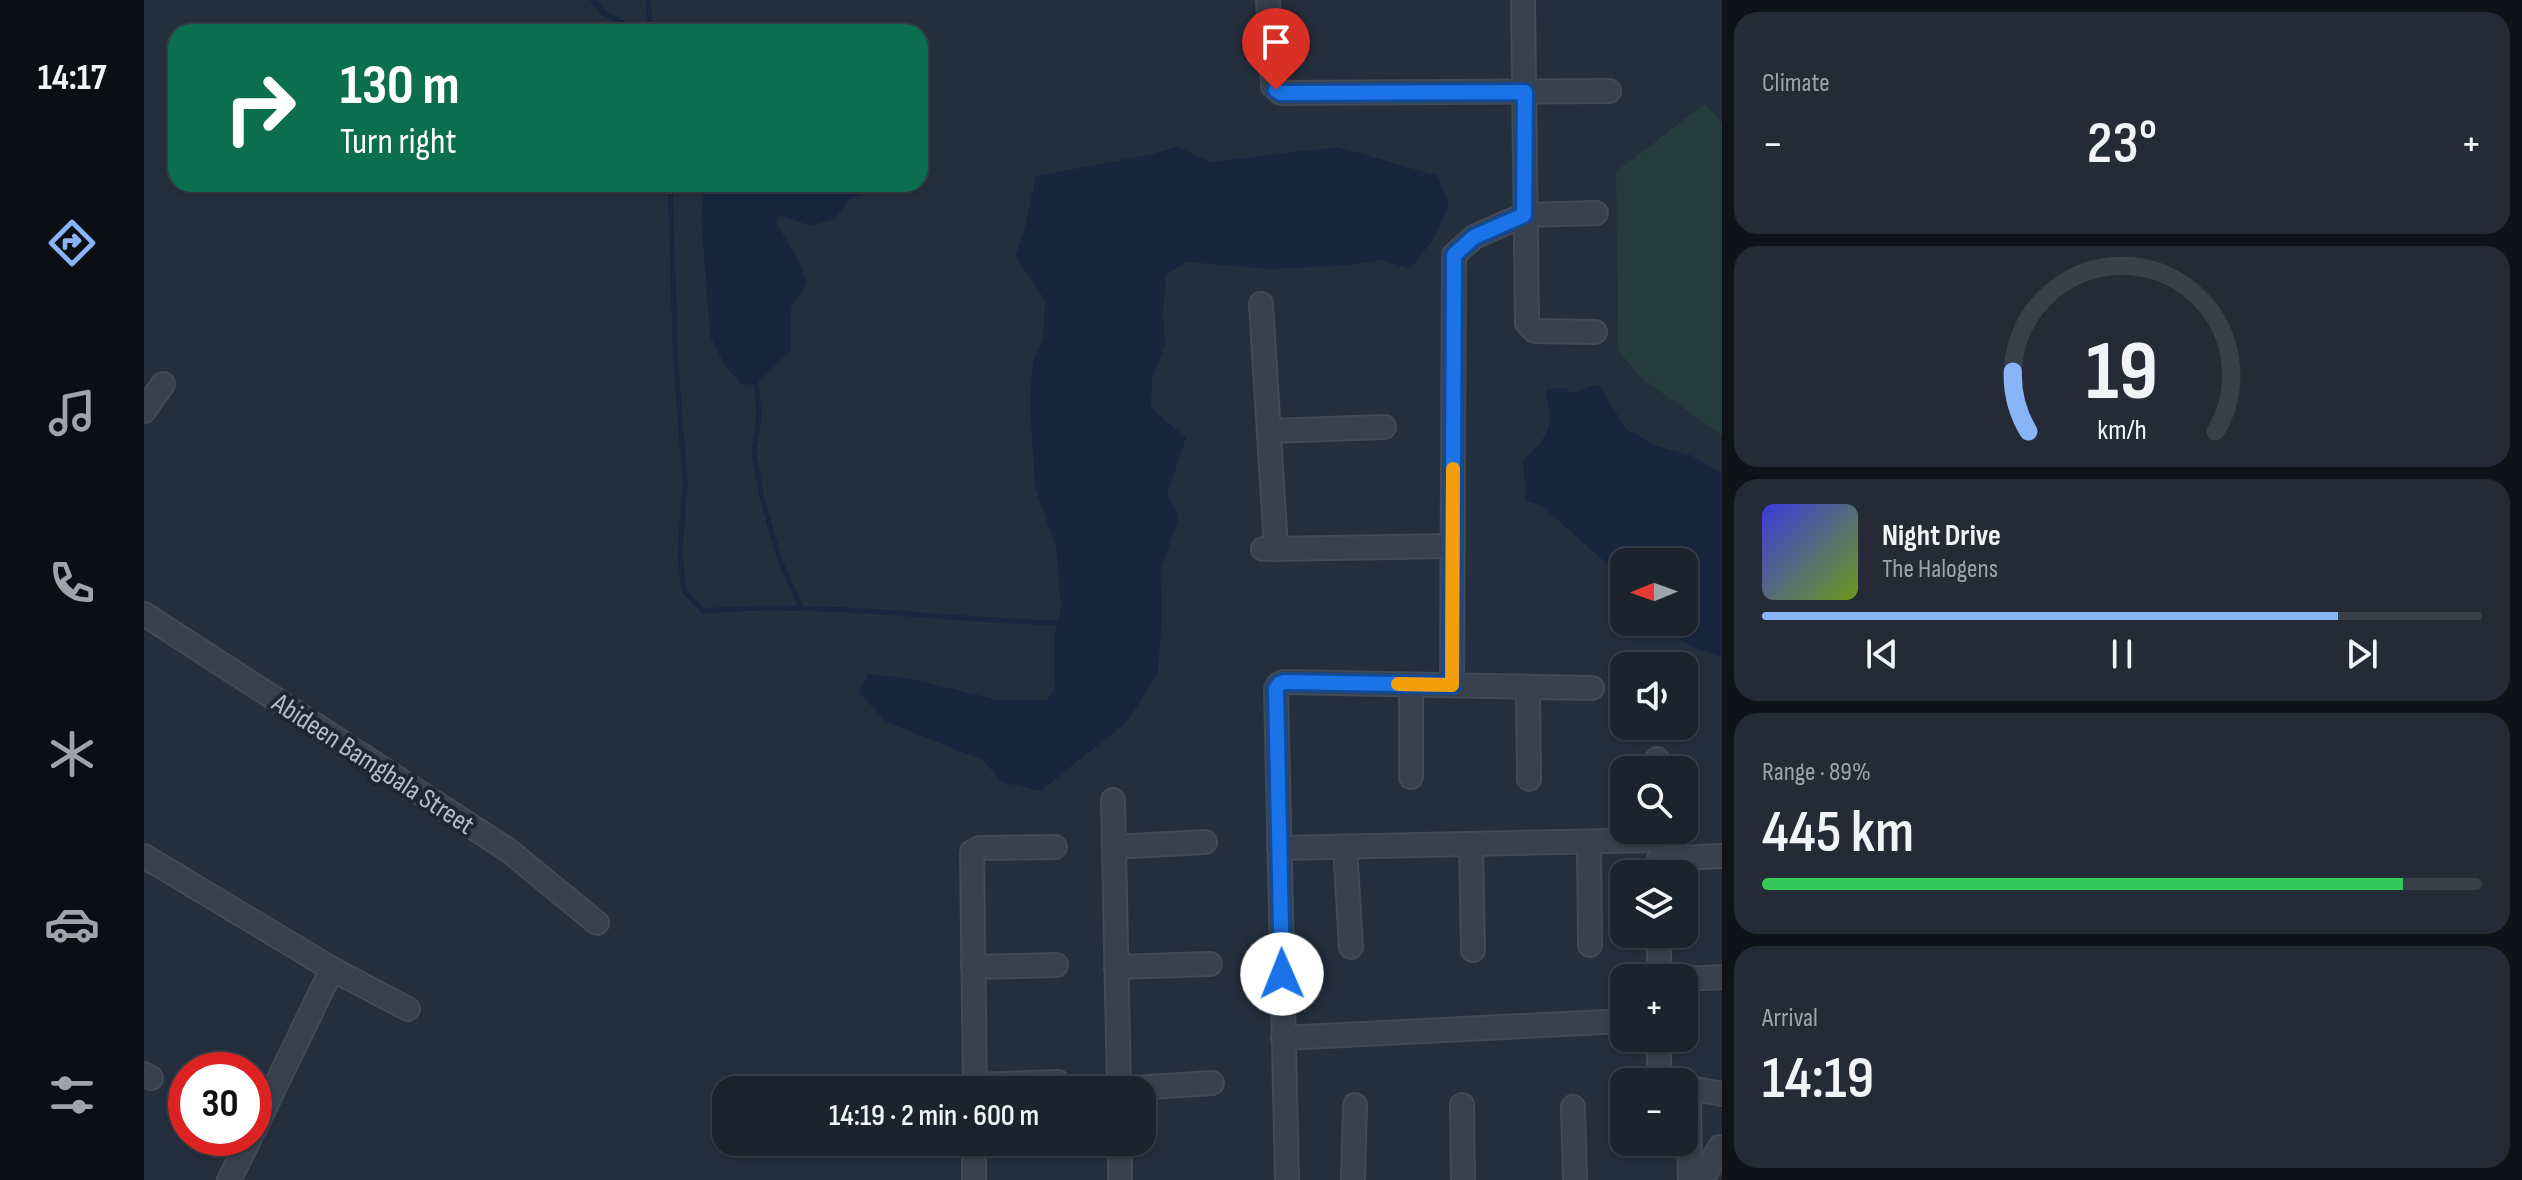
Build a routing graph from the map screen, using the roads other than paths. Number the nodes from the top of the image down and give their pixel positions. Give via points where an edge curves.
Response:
1 (1268, 0) edge
2 (1523, 0) edge
3 (1609, 91) dead end
4 (1525, 92) junction
5 (1596, 213) dead end
6 (1524, 215) junction
7 (1261, 304) dead end
8 (1595, 332) dead end
9 (163, 384) dead end
10 (144, 411) edge
11 (1384, 427) dead end
12 (1269, 431) junction
13 (1452, 546) junction
14 (144, 614) edge
15 (1411, 685) junction
16 (1452, 685) junction
17 (1528, 687) junction
18 (1592, 688) dead end
19 (1411, 777) dead end
20 (1529, 779) dead end
21 (1113, 800) dead end
22 (1205, 842) dead end
23 (1589, 842) junction
24 (1471, 844) junction
25 (1055, 847) dead end
26 (1114, 847) junction
27 (1345, 847) junction
28 (1279, 848) junction
29 (1659, 851) edge
30 (144, 856) edge
31 (1722, 856) edge
32 (597, 923) dead end
33 (1590, 945) dead end
34 (1351, 947) dead end
35 (1473, 950) dead end
36 (1210, 964) dead end
37 (1056, 965) dead end
38 (973, 967) junction
39 (1116, 967) junction
40 (332, 969) junction
41 (1722, 977) edge
42 (1698, 978) edge
43 (408, 1009) dead end
44 (1610, 1022) edge
45 (1283, 1038) junction
46 (975, 1076) edge
47 (1119, 1076) edge
48 (1212, 1083) dead end
49 (1156, 1087) edge
50 (1698, 1089) edge
51 (272, 1093) edge
52 (1722, 1094) edge
53 (1355, 1105) dead end
54 (1462, 1105) dead end
55 (1573, 1107) dead end
56 (1721, 1145) edge
57 (241, 1156) edge
58 (974, 1156) edge
59 (1120, 1156) edge
60 (1689, 1156) edge
61 (229, 1180) edge
62 (974, 1180) edge
63 (1120, 1180) edge
64 (1287, 1180) edge
65 (1353, 1180) edge
66 (1463, 1180) edge
67 (1575, 1180) edge
68 (1690, 1180) edge
69 (1702, 1180) edge

1 - 4 street via 1273,86 1281,93
2 - 4 street
3 - 4 street
4 - 6 street
5 - 6 street
6 - 8 street via 1527,323 1535,331
6 - 13 street via 1474,237 1454,255
7 - 12 street
9 - 10 street
11 - 12 street
12 - 13 street via 1269,548
13 - 16 street
14 - 32 street, Abideen Bamgbala Street via 508,850
15 - 16 street
15 - 19 street
15 - 28 street via 1279,684
16 - 17 street
17 - 18 street
17 - 20 street
21 - 26 street
22 - 26 street
23 - 24 street
23 - 29 street
23 - 33 street
24 - 27 street
24 - 35 street
25 - 38 street via 972,852
26 - 39 street
27 - 28 street
27 - 34 street
28 - 45 street
29 - 31 street
30 - 40 street
36 - 39 street
37 - 38 street
38 - 46 street
39 - 47 street
40 - 43 street
40 - 51 street
41 - 42 street
44 - 45 street
45 - 64 street
48 - 49 street
50 - 52 street
53 - 65 street
54 - 66 street
55 - 67 street
56 - 69 street
57 - 61 street
58 - 62 street
59 - 63 street
60 - 68 street

